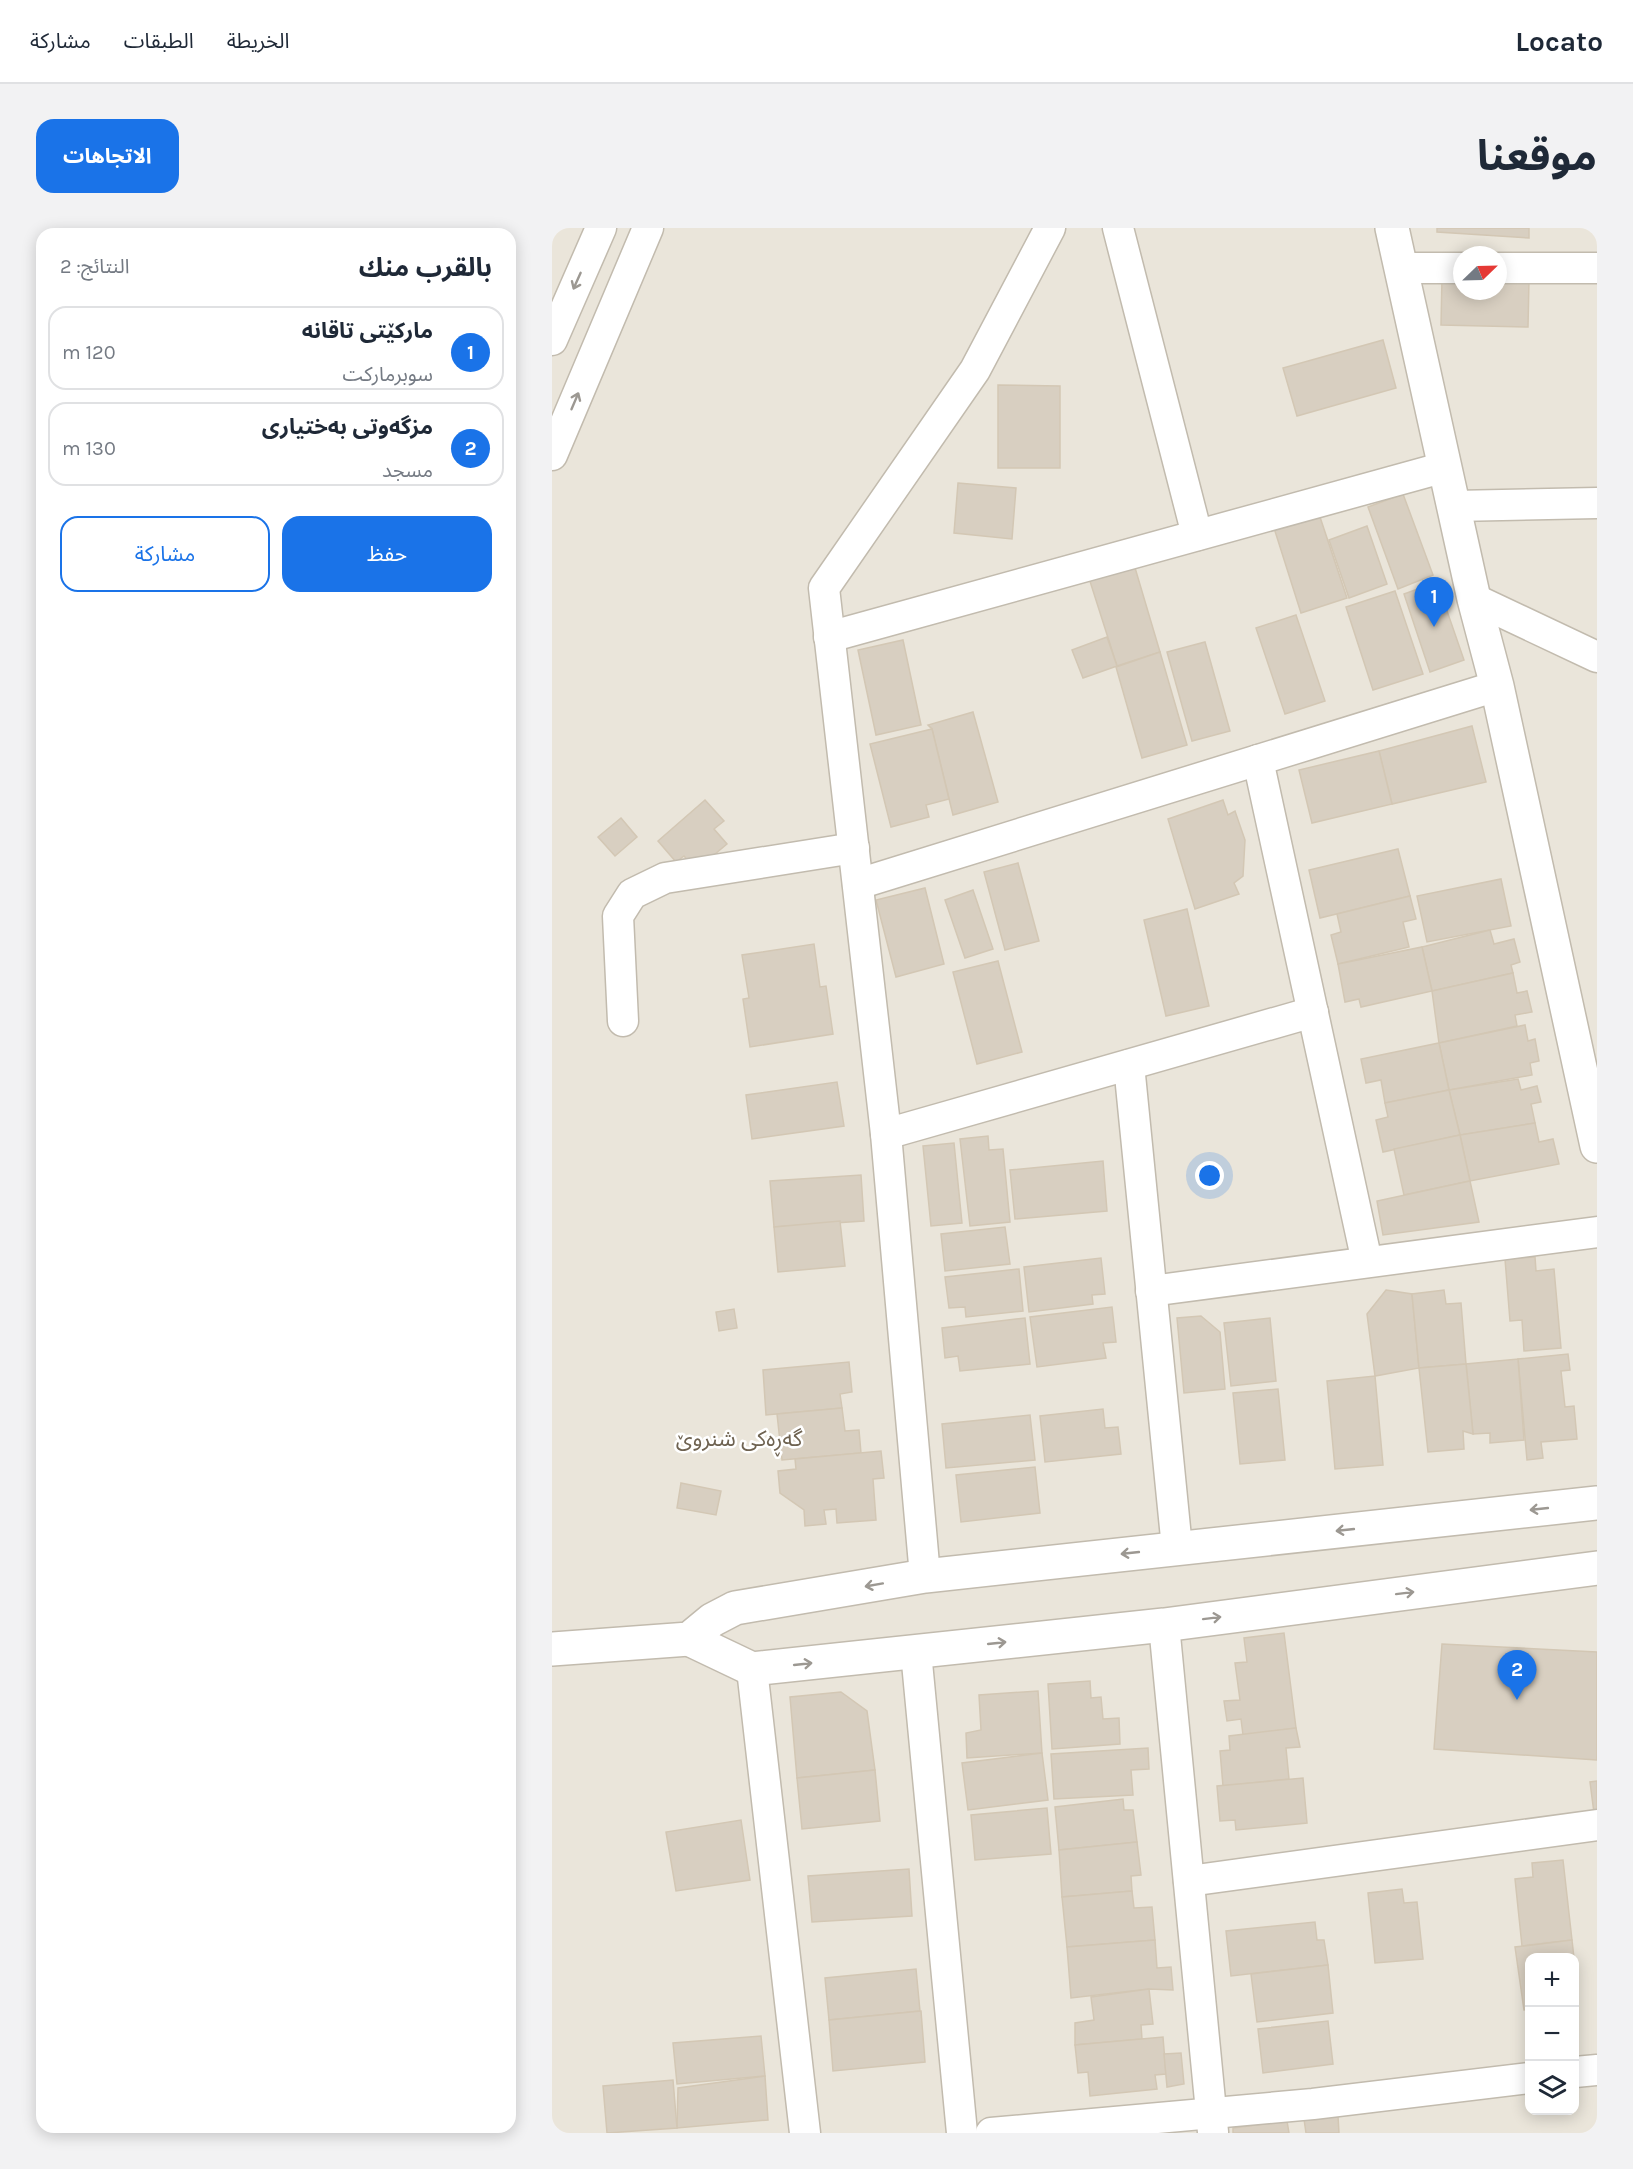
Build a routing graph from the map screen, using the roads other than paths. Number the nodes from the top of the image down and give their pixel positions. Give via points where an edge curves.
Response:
1 (601, 228) edge
2 (648, 228) edge
3 (1050, 228) edge
4 (1118, 228) edge
5 (1392, 228) edge
6 (1400, 268) junction
7 (1453, 268) edge
8 (1507, 268) edge
9 (1597, 268) edge
10 (552, 340) edge
11 (552, 455) edge
12 (1444, 466) junction
13 (1597, 503) edge
14 (1454, 506) junction
15 (1197, 535) junction
16 (1474, 599) junction
17 (830, 637) junction
18 (1597, 657) edge
19 (1497, 686) junction
20 (1258, 760) junction
21 (854, 849) junction
22 (858, 884) junction
23 (1313, 1012) junction
24 (623, 1021) dead end
25 (1129, 1065) junction
26 (886, 1134) junction
27 (1597, 1146) edge
28 (1597, 1232) edge
29 (1367, 1262) junction
30 (1151, 1291) junction
31 (1597, 1503) edge
32 (1178, 1548) junction
33 (1597, 1568) edge
34 (925, 1576) junction
35 (1164, 1625) junction
36 (689, 1639) junction
37 (552, 1649) edge
38 (916, 1652) junction
39 (752, 1669) junction
40 (1597, 1825) edge
41 (1189, 1881) junction
42 (1597, 2070) edge
43 (1579, 2072) edge
44 (1525, 2079) edge
45 (1213, 2123) edge
46 (805, 2133) edge
47 (962, 2133) edge
48 (991, 2133) edge

1 -> 10 street
11 -> 2 street
3 - 17 street via 975,370 824,588
4 - 15 street
5 - 6 street
6 - 7 street
6 - 12 street
8 - 9 street
12 - 14 street
12 - 15 street
13 - 14 street
14 - 16 street
15 - 17 street
16 - 18 street
16 - 19 street
17 - 21 street
19 - 20 street
19 - 27 street
20 - 22 street
20 - 23 street
21 - 22 street
21 - 24 street via 665,878 632,894 618,916
22 - 26 street
23 - 25 street
23 - 29 street
25 - 26 street
25 - 30 street
26 - 34 street
28 - 29 street
29 - 30 street
30 - 32 street
31 -> 32 street
32 -> 34 street
35 -> 33 street
34 -> 36 street via 735,1608
38 -> 35 street
35 - 41 street
36 - 37 street
36 - 39 street
39 -> 38 street
38 - 47 street
39 - 46 street
40 - 41 street
41 - 45 street
42 - 43 street
44 - 45 street via 1313,2104
45 - 48 street

